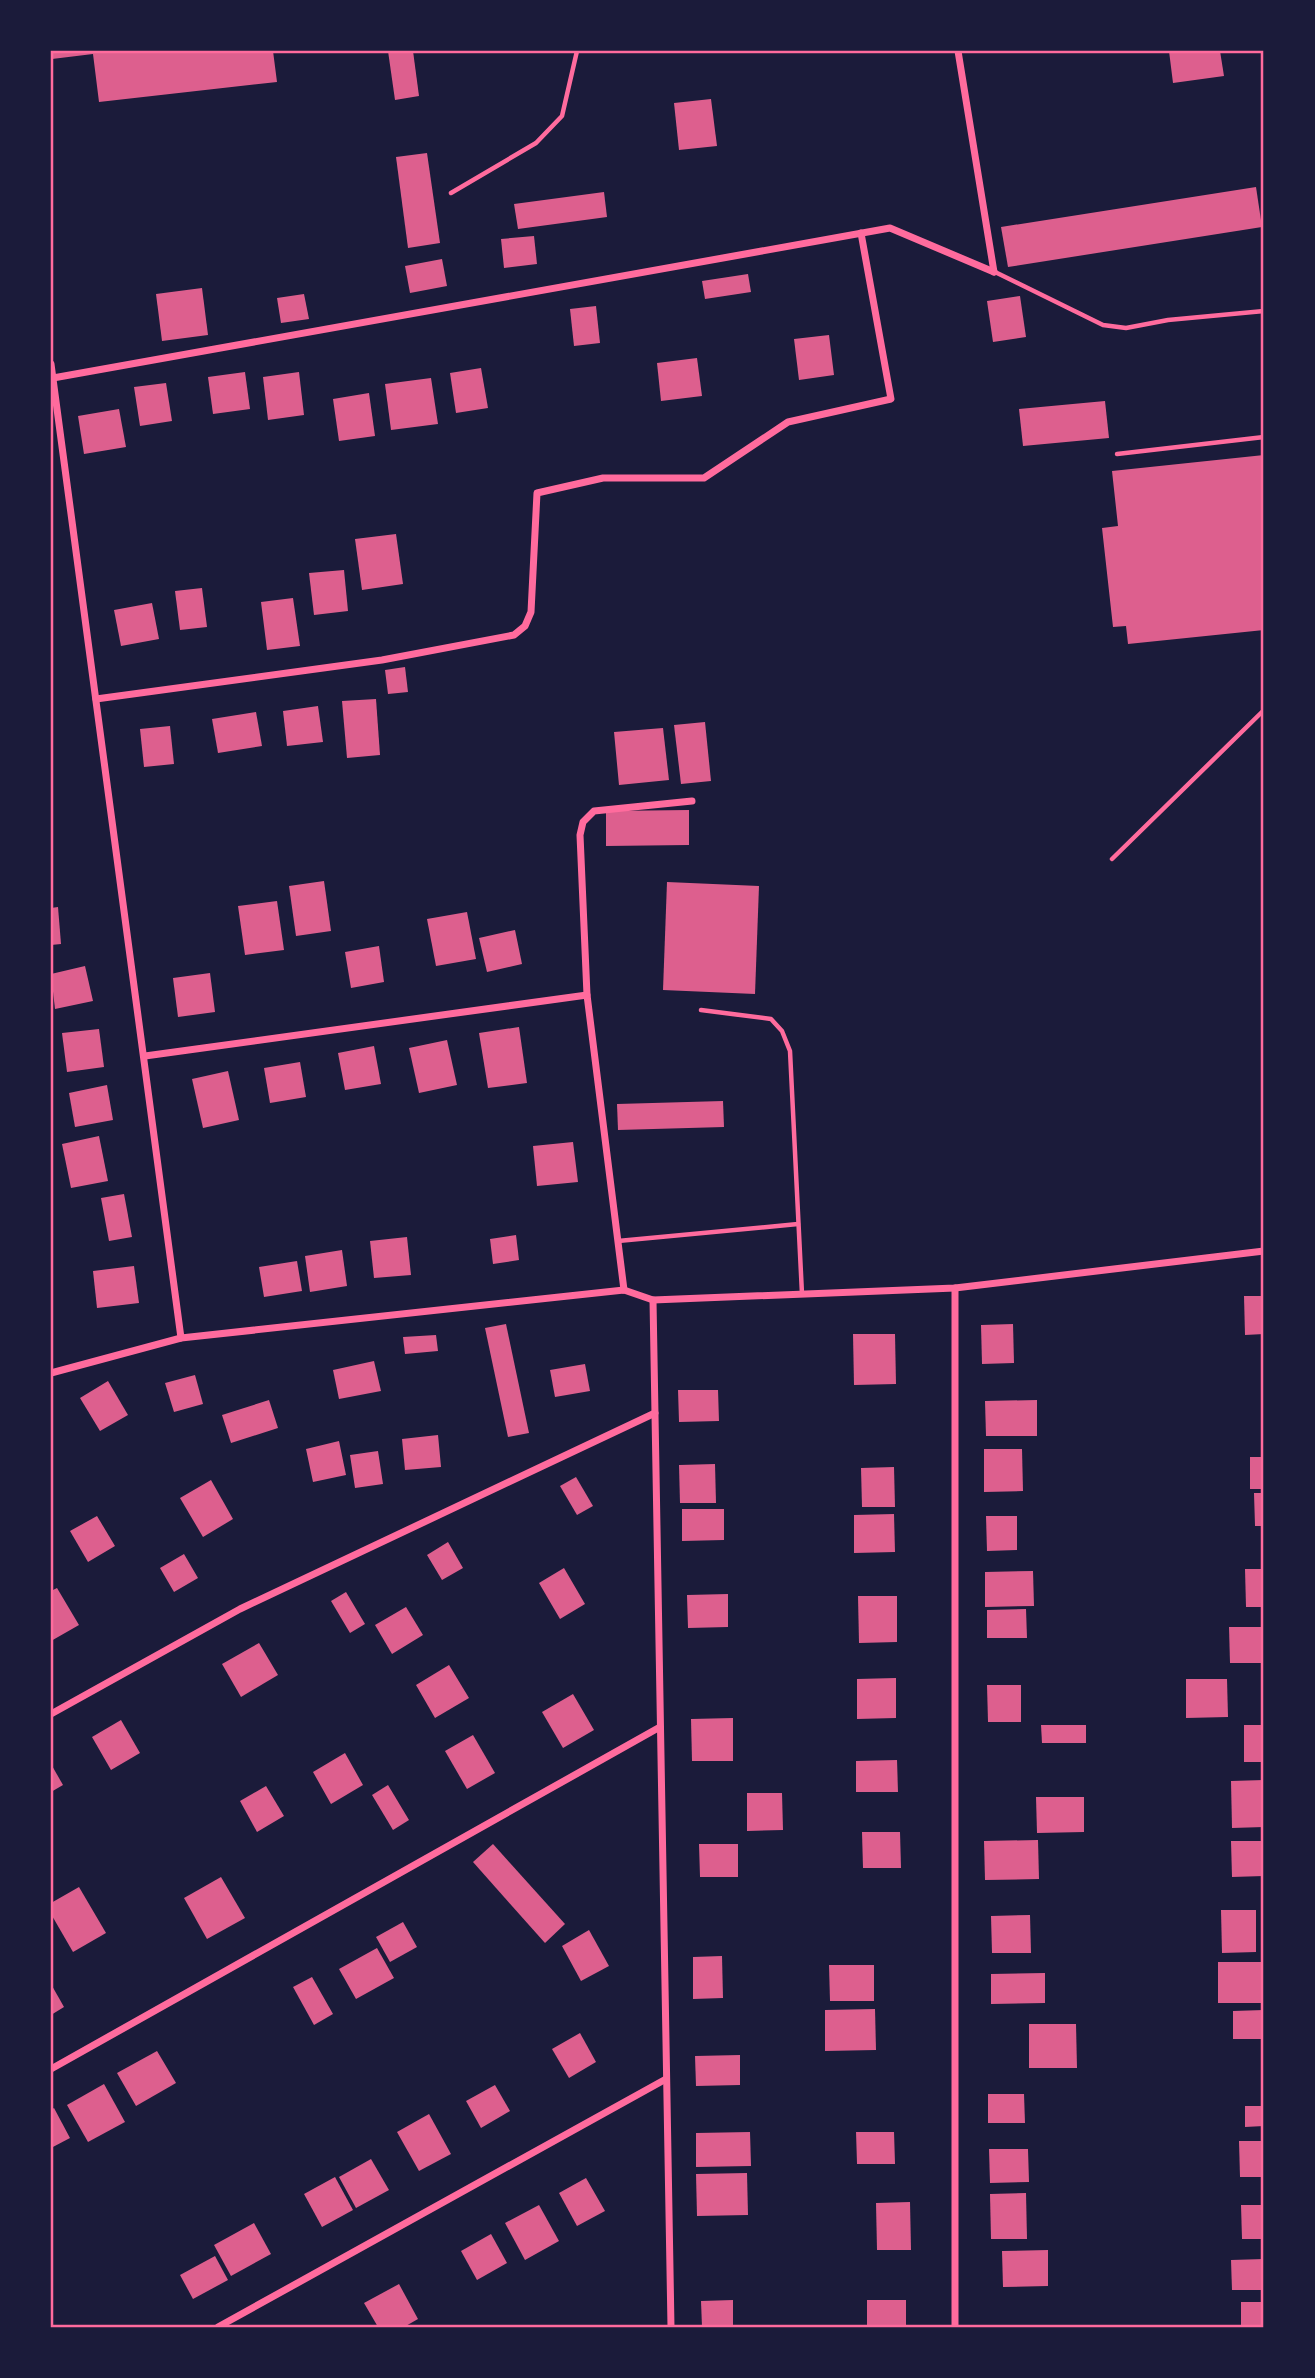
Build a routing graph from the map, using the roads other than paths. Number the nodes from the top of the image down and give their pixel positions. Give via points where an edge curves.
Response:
1 (577, 51) edge
2 (958, 51) edge
3 (451, 193) dead end
4 (861, 233) junction
5 (994, 272) junction
6 (1264, 311) edge
7 (51, 364) edge
8 (53, 379) junction
9 (1264, 437) edge
10 (1117, 454) dead end
11 (96, 699) junction
12 (1264, 710) edge
13 (692, 801) dead end
14 (1112, 859) dead end
15 (587, 995) junction
16 (701, 1010) dead end
17 (145, 1056) junction
18 (798, 1224) junction
19 (618, 1241) junction
20 (1264, 1251) edge
21 (955, 1288) junction
22 (624, 1290) junction
23 (802, 1294) junction
24 (653, 1300) junction
25 (181, 1338) junction
26 (51, 1373) edge
27 (655, 1413) junction
28 (51, 1714) edge
29 (660, 1727) junction
30 (51, 2069) edge
31 (666, 2079) junction
32 (218, 2327) edge
33 (671, 2327) edge
34 (955, 2327) edge

1 - 3 lane via 562,116 536,143
2 - 5 street
4 - 5 street via 890,228
4 - 8 street
4 - 11 street via 891,399 788,422 704,478 603,478 537,493 531,612 514,635 382,660
5 - 6 lane via 1103,325 1126,328
7 - 8 street
8 - 11 street
9 - 10 lane
11 - 17 street
12 - 14 lane
13 - 15 street via 594,811 583,822
15 - 17 street
15 - 19 street
16 - 18 lane via 771,1019 782,1031 790,1051
17 - 25 street
18 - 19 lane
18 - 23 lane
19 - 22 street
20 - 21 street
21 - 23 street
21 - 34 street
22 - 24 street
22 - 25 street
23 - 24 street
24 - 27 street
25 - 26 street
27 - 28 street via 240,1609
27 - 29 street
29 - 30 street
29 - 31 street
31 - 32 street
31 - 33 street

